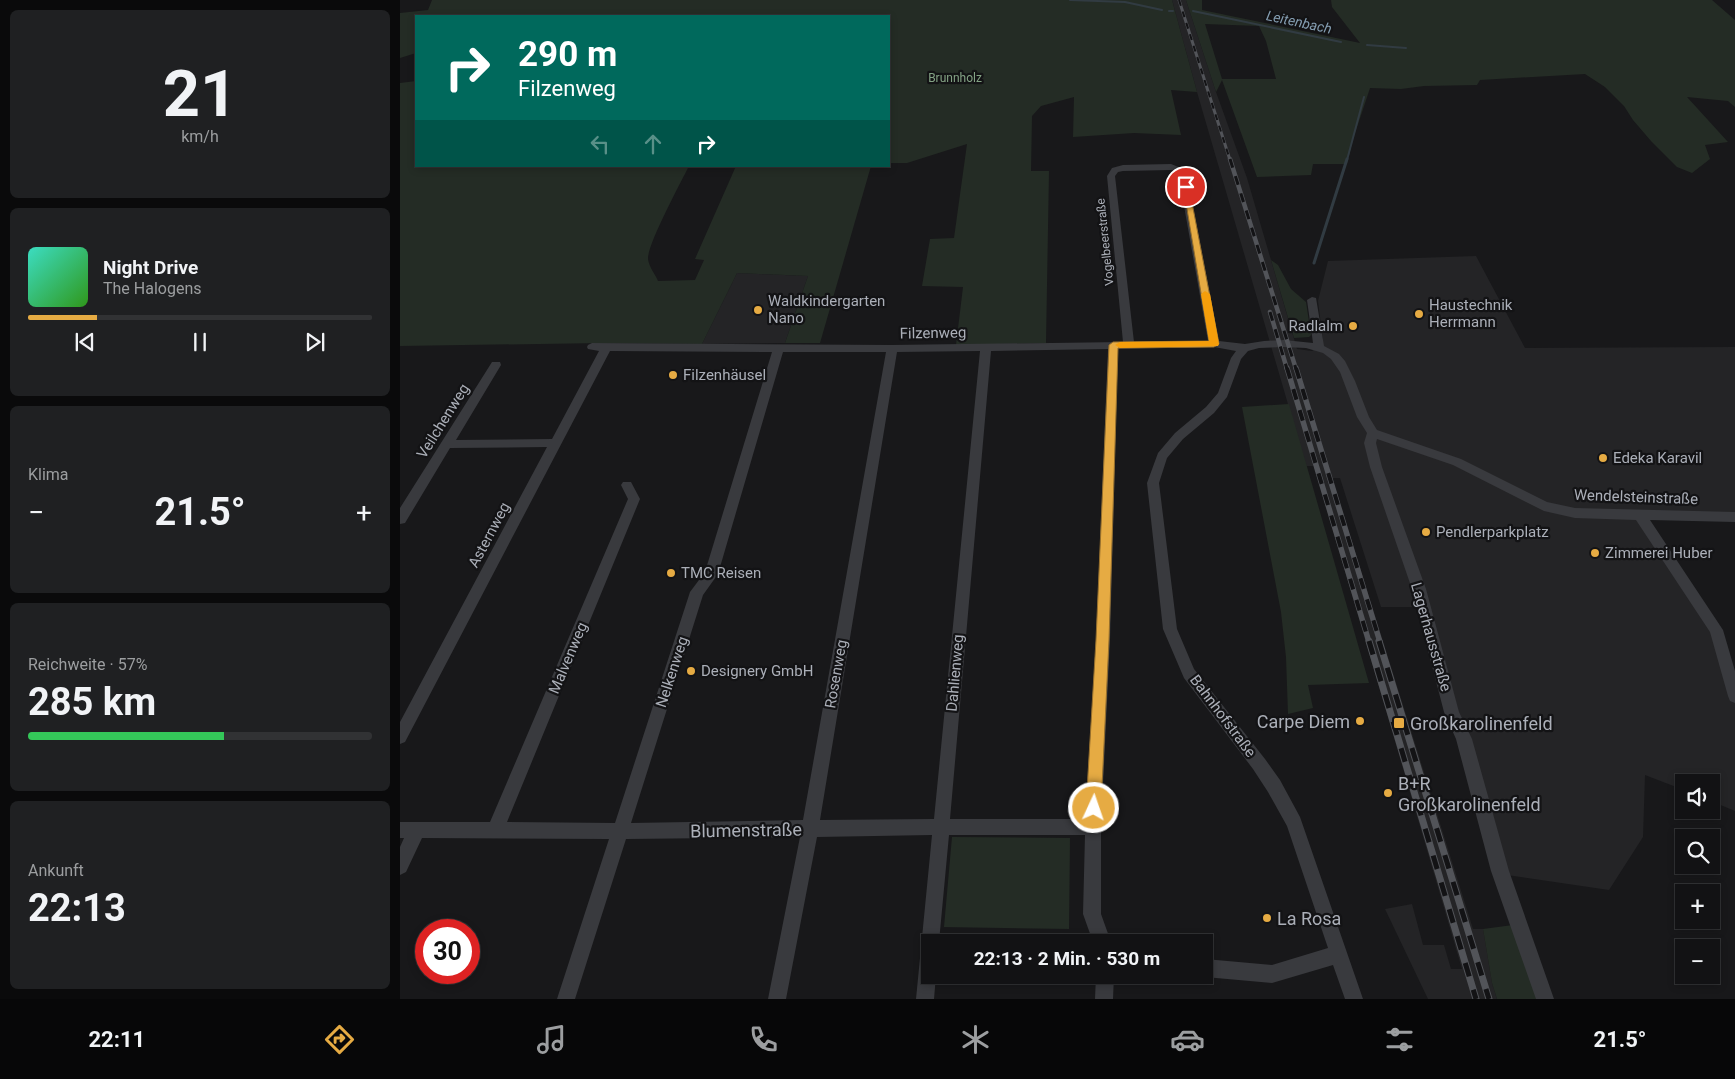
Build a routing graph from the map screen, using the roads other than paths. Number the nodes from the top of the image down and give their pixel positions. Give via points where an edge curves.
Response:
1 (1312, 300) dead end
2 (1214, 344) junction
3 (1113, 345) junction
4 (1129, 345) junction
5 (592, 347) dead end
6 (779, 347) junction
7 (986, 347) junction
8 (1319, 347) junction
9 (606, 348) junction
10 (1245, 348) junction
11 (892, 349) junction
12 (496, 365) dead end
13 (1373, 433) junction
14 (556, 442) junction
15 (448, 444) junction
16 (627, 485) dead end
17 (1639, 514) junction
18 (1735, 516) edge
19 (400, 519) edge
20 (1735, 696) edge
21 (400, 737) edge
22 (940, 827) junction
23 (1093, 827) junction
24 (810, 829) junction
25 (408, 830) edge
26 (495, 831) junction
27 (621, 831) junction
28 (400, 866) edge
29 (931, 934) edge
30 (1099, 934) edge
31 (1338, 954) junction
32 (1213, 969) edge
33 (926, 984) edge
34 (1105, 984) edge
35 (566, 999) edge
36 (777, 999) edge
37 (925, 999) edge
38 (1104, 999) edge
39 (1354, 999) edge
40 (1545, 999) edge

1 - 8 street
2 - 4 street, Filzenweg
2 - 4 street, Vogelbeerstraße via 1182,170 1171,167 1118,169 1111,176
2 - 10 street, Filzenweg
3 - 4 street, Filzenweg
3 - 7 street, Filzenweg
3 - 23 street
5 - 9 street, Filzenweg
6 - 9 street, Filzenweg
6 - 11 street, Filzenweg
6 - 27 street, Nelkenweg via 711,574 697,592
7 - 11 street, Filzenweg
7 - 22 street, Dahlienweg
8 - 10 street via 1262,344
8 - 13 street via 1341,363 1364,422
9 - 14 street, Asternweg
10 - 31 street, Bahnhofstraße via 1236,358 1223,394 1162,456 1153,483 1170,629 1189,673 1255,758 1294,823
11 - 24 street, Rosenweg
12 - 15 street, Veilchenweg
13 - 17 street, Wendelsteinstraße via 1457,462 1544,506 1575,513
13 - 40 street, Lagerhausstraße via 1370,443 1376,467 1419,589 1500,871
14 - 15 street
14 - 21 street, Asternweg
15 - 19 street, Veilchenweg
16 - 26 street, Malvenweg via 634,499
17 - 18 street, Wendelsteinstraße
17 - 20 street via 1716,630
22 - 23 street, Blumenstraße
22 - 24 street, Blumenstraße
22 - 29 street, Dahlienweg
23 - 30 street via 1092,914
24 - 27 street, Blumenstraße
24 - 36 street, Rosenweg
25 - 26 street, Blumenstraße
25 - 28 street
26 - 27 street, Blumenstraße
27 - 35 street, Nelkenweg
31 - 32 street via 1272,974
31 - 39 street, Bahnhofstraße
33 - 37 street, Dahlienweg
34 - 38 street

